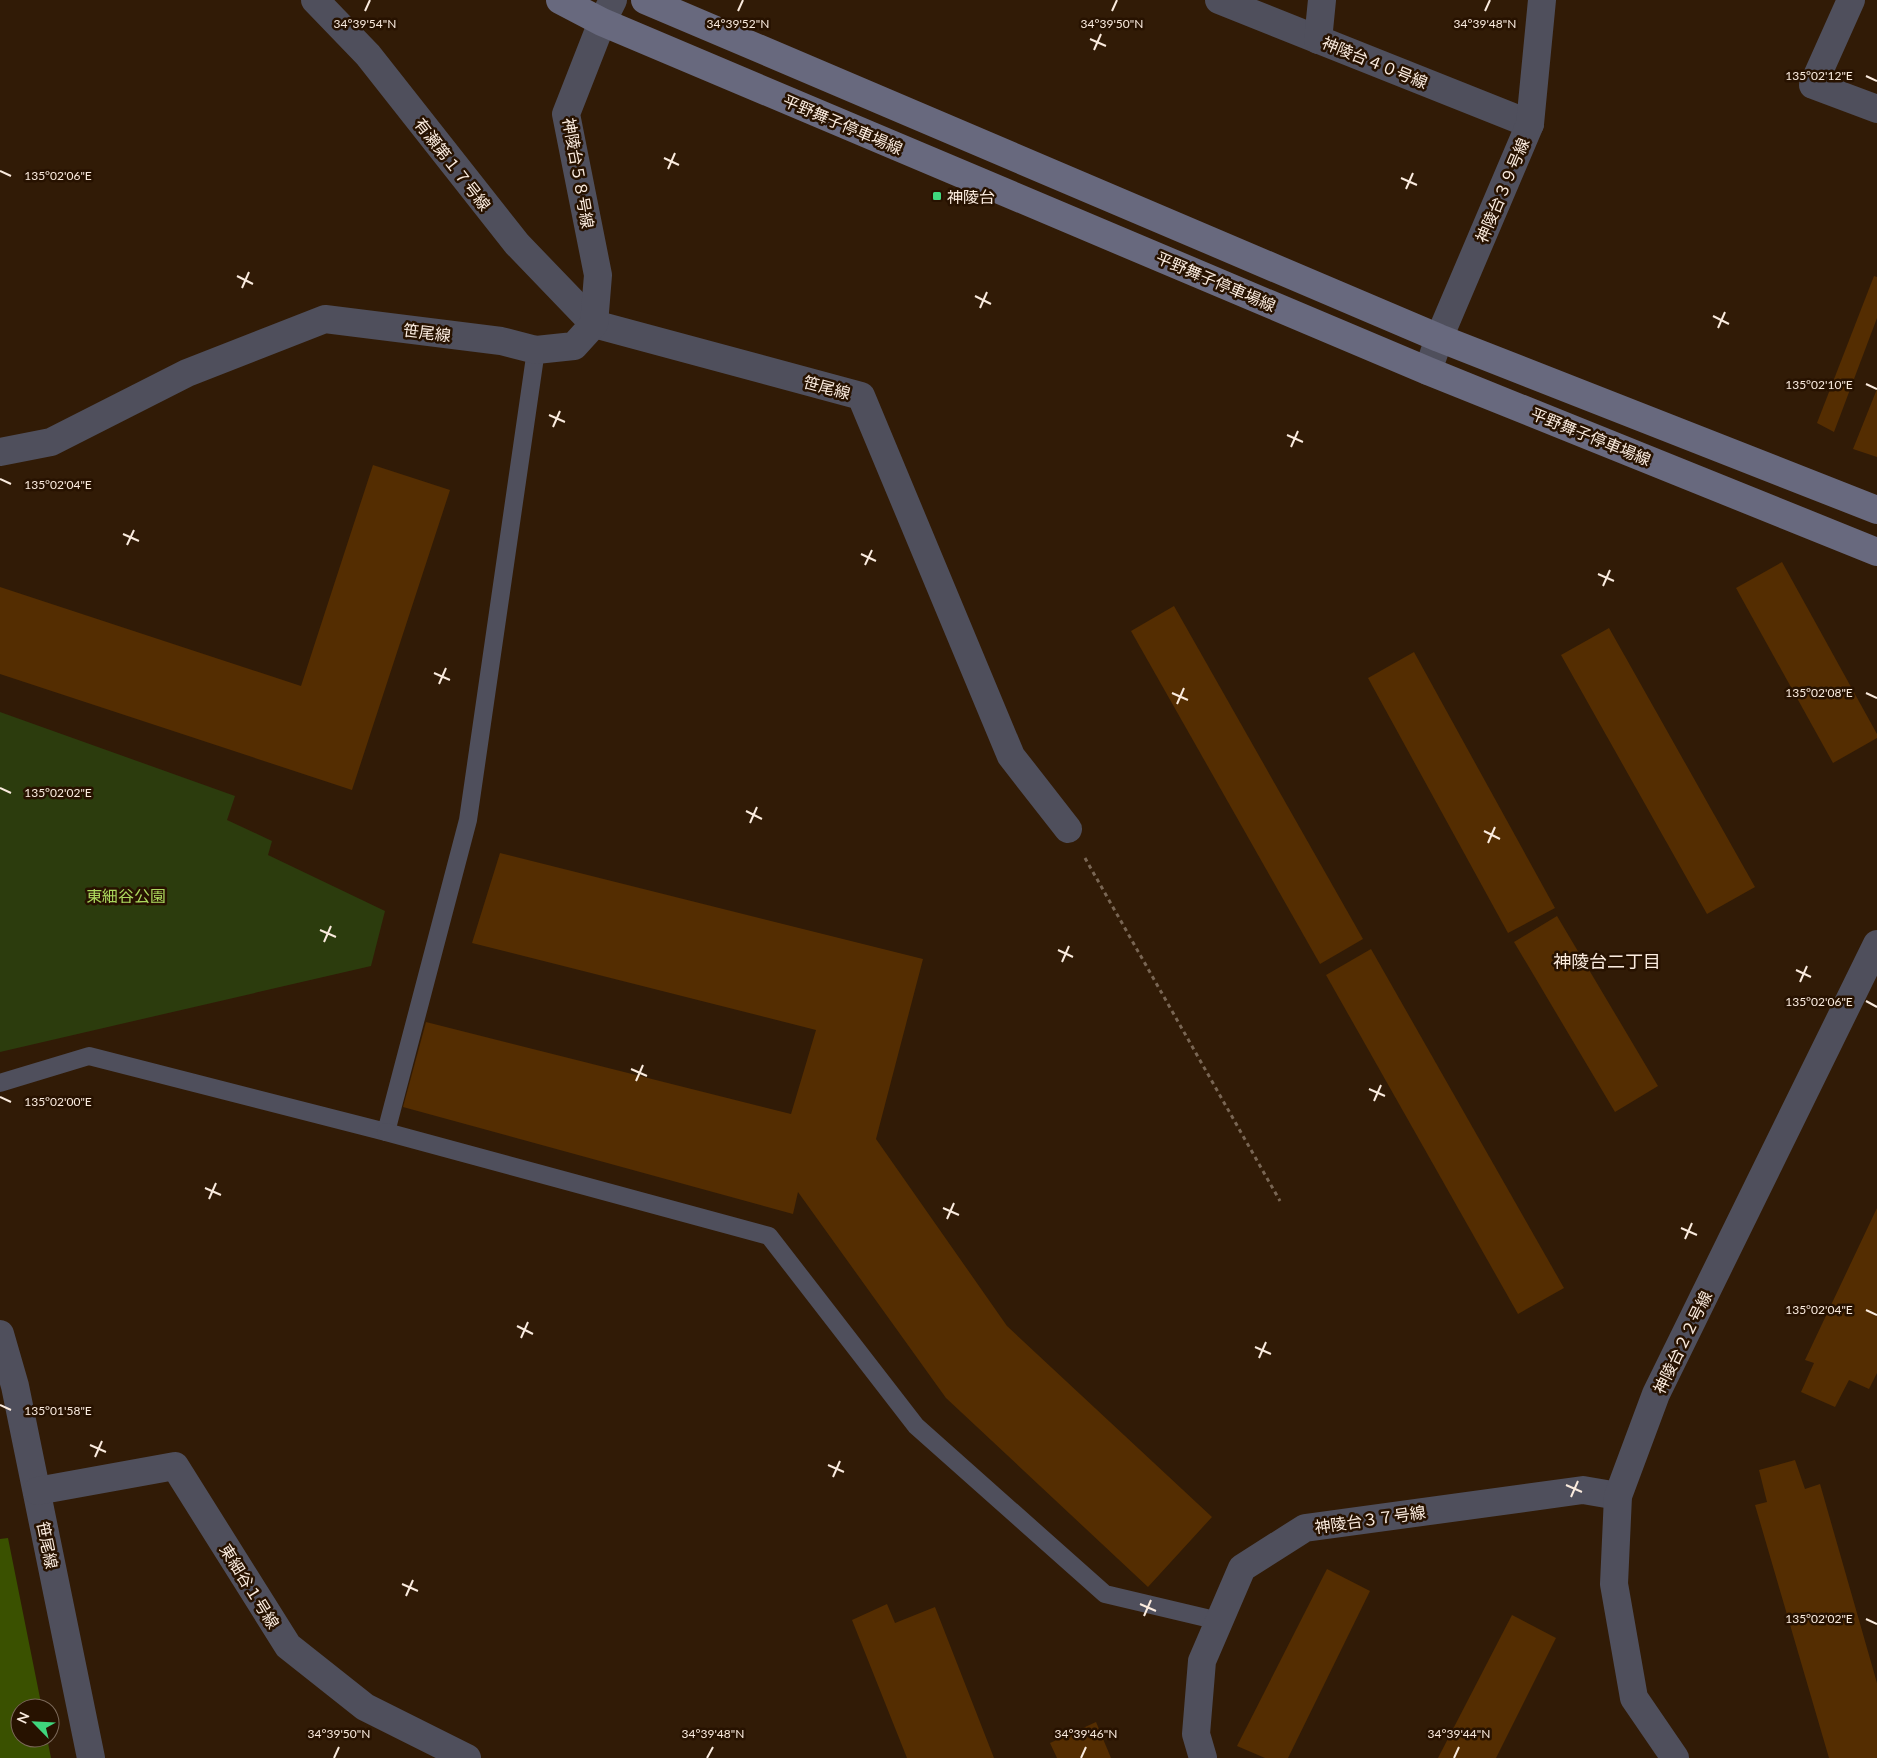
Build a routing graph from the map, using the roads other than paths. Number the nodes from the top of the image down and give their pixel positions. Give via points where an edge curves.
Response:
1 (315, 0) edge
2 (560, 0) edge
3 (645, 0) edge
4 (1219, 0) edge
5 (1322, 0) edge
6 (1542, 0) edge
7 (1851, 0) edge
8 (607, 11) edge
9 (1318, 40) junction
10 (1877, 109) edge
11 (1530, 124) junction
12 (594, 324) junction
13 (1439, 338) junction
14 (536, 350) junction
15 (1428, 371) junction
16 (0, 452) edge
17 (1877, 510) edge
18 (1877, 552) edge
19 (1068, 829) road end
20 (1877, 944) edge
21 (0, 1083) edge
22 (386, 1132) junction
23 (0, 1334) edge
24 (37, 1491) junction
25 (1618, 1496) junction
26 (1219, 1621) junction
27 (91, 1758) edge
28 (467, 1758) edge
29 (1203, 1758) edge
30 (1675, 1758) edge

1 - 12 street, 有瀬第１７号線 via 368,55 517,244
2 - 8 main road, 平野舞子停車場線
3 - 13 main road
4 - 9 street, 神陵台４０号線
5 - 9 street
6 - 11 street, 神陵台３９号線
7 - 10 street via 1813,85
8 - 12 street, 神陵台５８号線 via 566,114 598,275
8 - 15 main road, 平野舞子停車場線
9 - 11 street, 神陵台４０号線
11 - 13 street, 神陵台３９号線
12 - 14 street, 笹尾線 via 574,346
12 - 19 street, 笹尾線 via 861,396 1010,756
13 - 15 street, 神陵台３９号線
13 - 17 main road
14 - 16 street, 笹尾線 via 501,341 325,320 187,373 51,442
14 - 22 lane via 468,820
15 - 18 main road, 平野舞子停車場線
20 - 25 street, 神陵台２２号線 via 1656,1394
21 - 22 lane via 89,1056
22 - 26 lane via 769,1236 916,1426 1105,1594
23 - 24 street, 笹尾線 via 15,1386
24 - 27 street, 笹尾線
24 - 28 street, 東細谷１号線 via 175,1466 288,1646 365,1708
25 - 26 street, 神陵台３７号線 via 1583,1490 1306,1528 1242,1568
25 - 30 street, 神陵台２２号線 via 1614,1584 1634,1698
26 - 29 street, 神陵台３７号線 via 1202,1661 1196,1734

